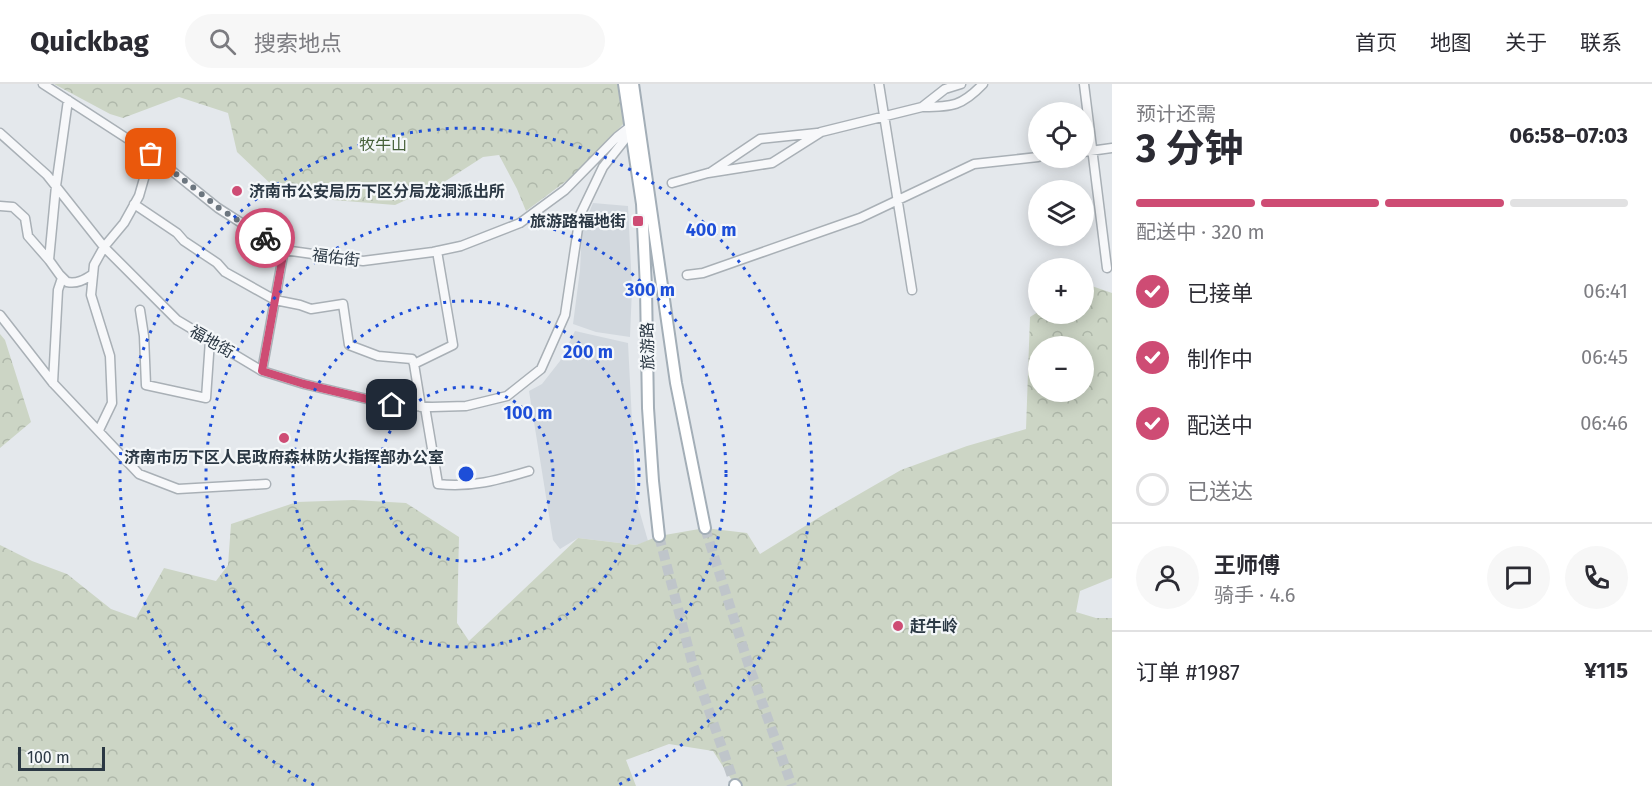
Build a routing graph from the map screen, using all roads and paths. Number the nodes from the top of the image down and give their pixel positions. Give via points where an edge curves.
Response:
1 (43, 84) edge
2 (624, 84) edge
3 (633, 84) edge
4 (879, 84) edge
5 (961, 84) edge
6 (983, 84) edge
7 (1084, 84) edge
8 (68, 100) junction
9 (1085, 102) edge
10 (922, 107) junction
11 (884, 117) junction
12 (633, 127) junction
13 (821, 132) junction
14 (0, 133) edge
15 (1112, 148) edge
16 (1094, 150) edge
17 (151, 154) junction
18 (1028, 158) edge
19 (1091, 168) edge
20 (708, 173) junction
21 (672, 183) dead end
22 (56, 186) junction
23 (897, 201) junction
24 (134, 204) junction
25 (0, 206) edge
26 (104, 247) junction
27 (284, 250) junction
28 (438, 251) junction
29 (49, 260) junction
30 (1107, 268) dead end
31 (93, 274) junction
32 (687, 275) dead end
33 (62, 278) junction
34 (912, 290) dead end
35 (275, 300) junction
36 (140, 310) dead end
37 (0, 315) edge
38 (210, 340) junction
39 (414, 364) junction
40 (262, 371) junction
41 (52, 382) junction
42 (423, 407) junction
43 (99, 430) junction
44 (529, 471) dead end
45 (266, 484) dead end
46 (705, 528) tunnel mouth
47 (659, 536) tunnel mouth

1 - 8 street, 福佑街
2 - 12 main road, 旅游路
3 - 12 main road, 旅游路
4 - 11 street
5 - 10 street via 945,89
6 - 10 street via 968,100 945,107
7 - 9 street
8 - 17 street, 福佑街
8 - 22 street
10 - 11 street
11 - 13 street
11 - 23 street
12 - 28 street, 福佑街 via 617,137 565,190 520,223
12 - 42 street, 福地街 via 603,167 579,215 565,315 541,369 507,396 466,406
12 - 46 main road, 旅游路
12 - 47 main road, 旅游路 via 642,204 648,408
13 - 20 street via 772,163
13 - 20 street via 760,139
14 - 22 street, 福地街
15 - 16 street
17 - 24 street
17 - 27 street, 福佑街 via 219,208
18 - 23 street via 974,164
19 - 30 street
20 - 21 street
22 - 26 street, 福地街
22 - 29 street
23 - 32 street via 860,218 703,273
23 - 34 street
24 - 26 street
24 - 35 street via 225,272
25 - 29 street via 13,207 26,218 28,236
26 - 31 street
26 - 38 street, 福地街 via 177,320
27 - 28 street, 福佑街 via 363,261
27 - 35 street
28 - 39 street via 453,345
29 - 33 street
31 - 33 street via 81,282
31 - 43 street via 91,295 111,368 112,403
33 - 41 street
35 - 39 street via 311,309 343,304 350,345 378,356 412,358
35 - 40 street
36 - 38 street via 146,385 206,398
37 - 41 street
38 - 40 street, 福地街
39 - 42 street
40 - 42 street, 福地街 via 392,405
41 - 43 street
42 - 44 street via 438,484 489,483
43 - 45 street via 139,474 178,489

